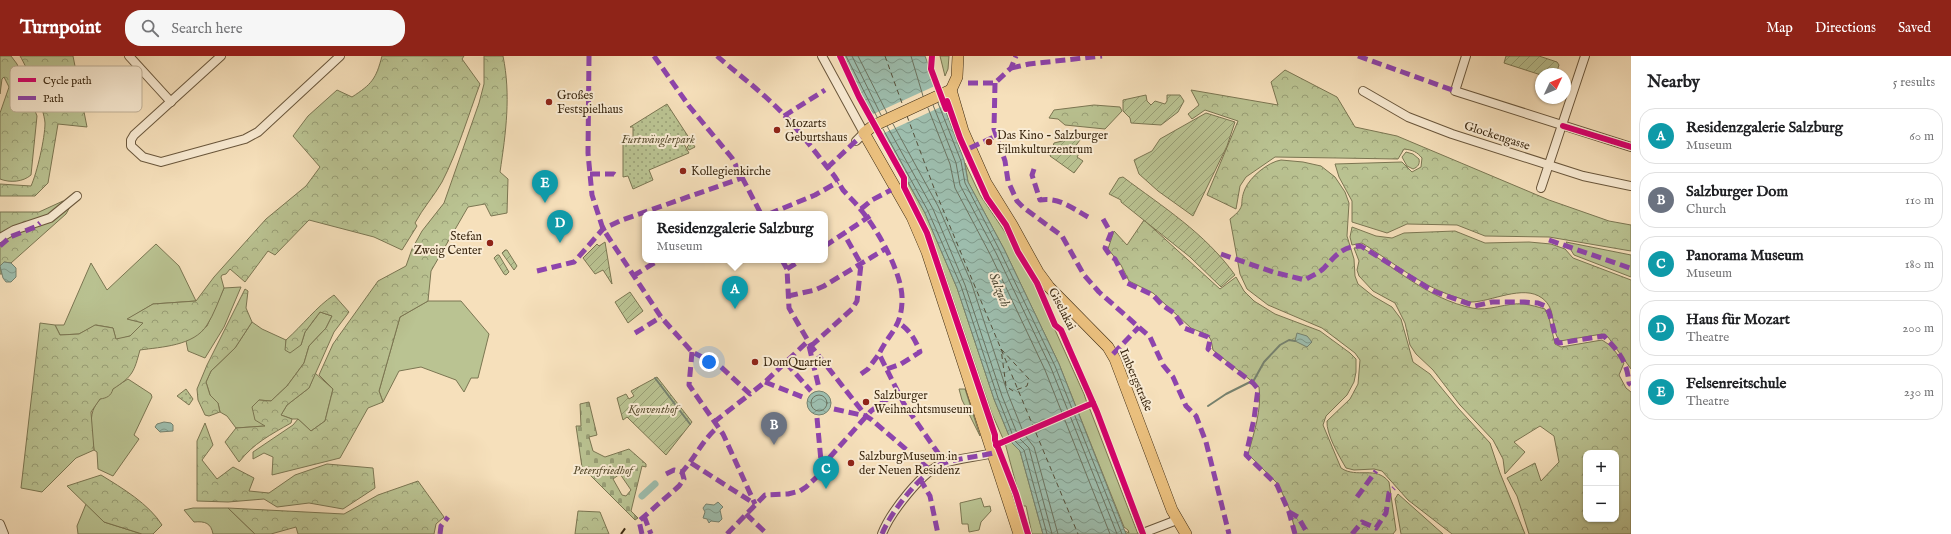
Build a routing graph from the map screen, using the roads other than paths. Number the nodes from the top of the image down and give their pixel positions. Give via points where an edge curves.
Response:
1 (129, 56) edge
2 (220, 56) edge
3 (340, 56) edge
4 (822, 56) edge
5 (958, 56) edge
6 (1466, 56) edge
7 (1585, 56) edge
8 (138, 66) edge
9 (142, 70) edge
10 (1363, 91) dead end
11 (947, 92) junction
12 (171, 102) junction
13 (1563, 126) junction
14 (864, 133) junction
15 (1631, 147) edge
16 (1549, 165) junction
17 (1631, 186) edge
18 (1541, 188) dead end
19 (77, 196) dead end
20 (0, 238) edge
21 (993, 453) junction
22 (1177, 520) junction
23 (0, 524) edge
24 (1143, 533) dead end
25 (4, 534) edge
26 (882, 534) edge
27 (1019, 534) edge
28 (1186, 534) edge

1 - 8 street
2 - 12 street
3 - 12 street via 258,132 245,139 161,162 143,157 131,146 131,140
4 - 14 street
5 - 11 main road via 957,76
6 - 13 street via 1455,91
7 - 13 street
9 - 12 street
10 - 16 street, Glockengasse via 1408,117
11 - 14 main road
11 - 22 main road, Imbergstraße via 983,177 1042,278 1113,354
13 - 15 street
13 - 16 street
14 - 21 main road via 912,217 927,252
16 - 17 street, Glockengasse
16 - 18 street
19 - 20 street via 50,218 14,230
21 - 26 street via 944,463 930,470 906,496
21 - 27 main road
22 - 24 street
22 - 28 main road, Imbergstraße
23 - 25 street

